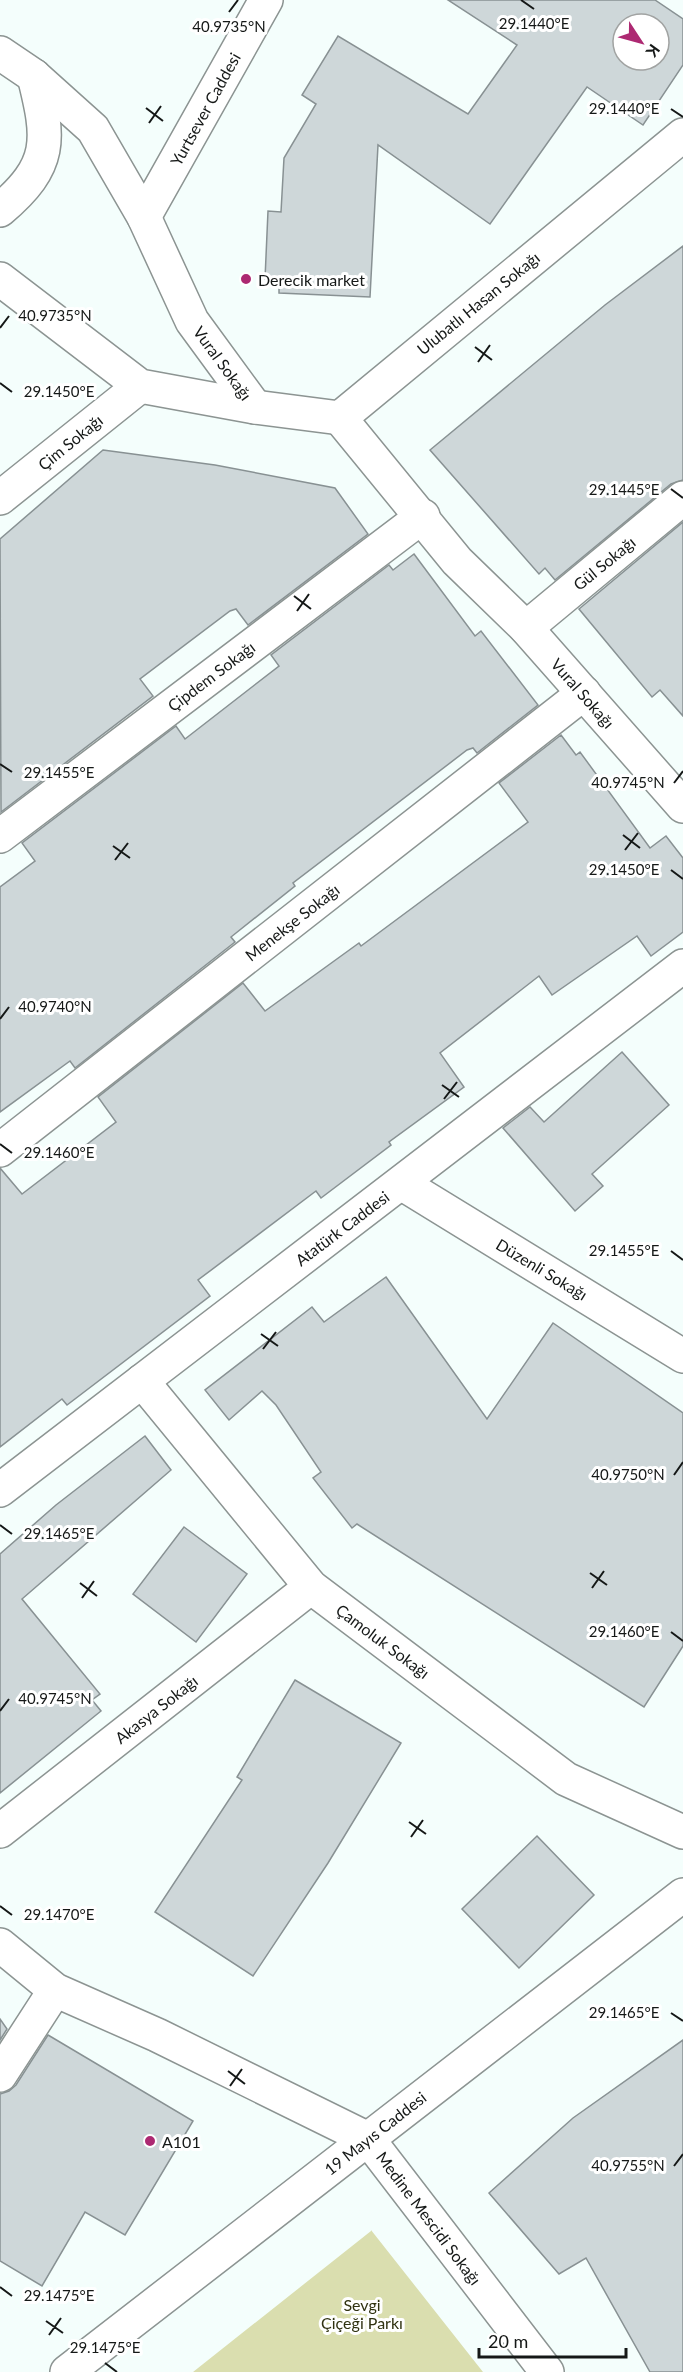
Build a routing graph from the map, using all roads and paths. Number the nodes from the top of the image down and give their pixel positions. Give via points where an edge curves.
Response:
1 (266, 0) edge
2 (0, 53) edge
3 (34, 76) junction
4 (683, 135) edge
5 (0, 210) edge
6 (144, 217) junction
7 (0, 279) edge
8 (140, 386) junction
9 (255, 407) junction
10 (340, 418) junction
11 (0, 498) edge
12 (683, 498) edge
13 (423, 516) junction
14 (526, 628) junction
15 (584, 693) junction
16 (683, 806) edge
17 (0, 836) edge
18 (683, 966) edge
19 (0, 1150) edge
20 (401, 1183) junction
21 (683, 1356) edge
22 (142, 1380) junction
23 (0, 1490) edge
24 (311, 1587) junction
25 (0, 1831) edge
26 (683, 1832) edge
27 (683, 1895) edge
28 (0, 1945) edge
29 (55, 1990) junction
30 (0, 2074) edge
31 (369, 2139) junction
32 (67, 2372) edge
33 (547, 2372) edge

1 - 6 street, Yurtsever Caddesi
2 - 3 street, Vural Sokağı
3 - 5 street via 44,117 44,145 38,168
3 - 6 street, Vural Sokağı via 93,129
4 - 10 street, Ulubatlı Hasan Sokağı
6 - 9 street, Vural Sokağı via 192,321
7 - 8 street, Vural Sokağı
8 - 9 street, Vural Sokağı
8 - 11 street, Çim Sokağı
9 - 10 street
10 - 13 street, Vural Sokağı
12 - 14 street, Gül Sokağı
13 - 14 street, Vural Sokağı via 457,561
13 - 17 street, Çipdem Sokağı
14 - 15 street, Vural Sokağı
15 - 16 street, Vural Sokağı
15 - 19 street, Menekşe Sokağı
18 - 20 street, Atatürk Caddesi
20 - 21 street, Düzenli Sokağı
20 - 22 street, Atatürk Caddesi
22 - 23 street, Atatürk Caddesi
22 - 24 street, Çamoluk Sokağı
24 - 25 street, Akasya Sokağı
24 - 26 street, Çamoluk Sokağı via 566,1779
27 - 31 street, 19 Mayıs Caddesi
28 - 29 street, Medine Mescidi Sokağı
29 - 30 street
29 - 31 street, Medine Mescidi Sokağı via 157,2035
31 - 32 street, 19 Mayıs Caddesi
31 - 33 street, Medine Mescidi Sokağı

